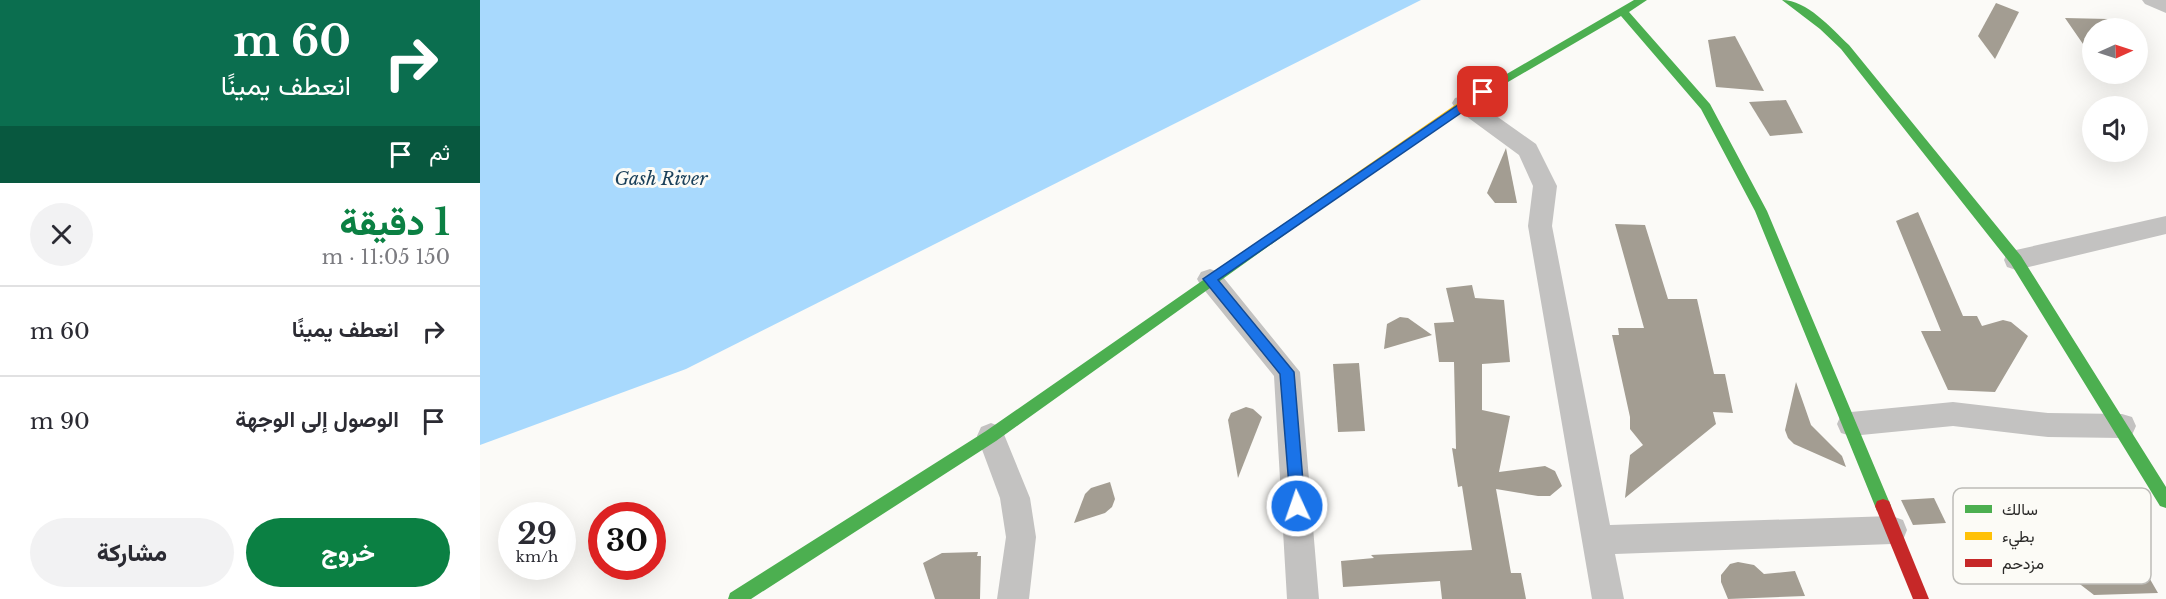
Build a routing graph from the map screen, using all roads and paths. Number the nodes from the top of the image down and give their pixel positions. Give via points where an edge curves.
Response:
1 (1642, 0) edge
2 (1786, 0) edge
3 (2152, 0) edge
4 (2166, 7) edge
5 (1623, 12) junction
6 (1463, 103) junction
7 (2166, 225) edge
8 (2016, 260) junction
9 (1210, 279) junction
10 (1851, 424) junction
11 (2122, 426) junction
12 (991, 436) junction
13 (2166, 501) edge
14 (1892, 530) junction
15 (1596, 540) junction
16 (736, 599) edge
17 (1013, 599) edge
18 (1303, 599) edge
19 (1608, 599) edge
20 (1921, 599) edge

1 - 5 street
2 - 8 street via 1845,47
3 - 4 street
5 - 6 street
5 - 10 street via 1711,115 1761,211
6 - 9 street
6 - 15 street via 1528,150 1545,186 1540,226
7 - 8 street
8 - 11 street
9 - 12 street
9 - 18 street via 1287,372
10 - 11 street via 1953,414 2048,425
10 - 14 street
11 - 13 street
12 - 16 street
12 - 17 street via 1015,498 1021,537
14 - 15 street
14 - 20 street
15 - 19 street

